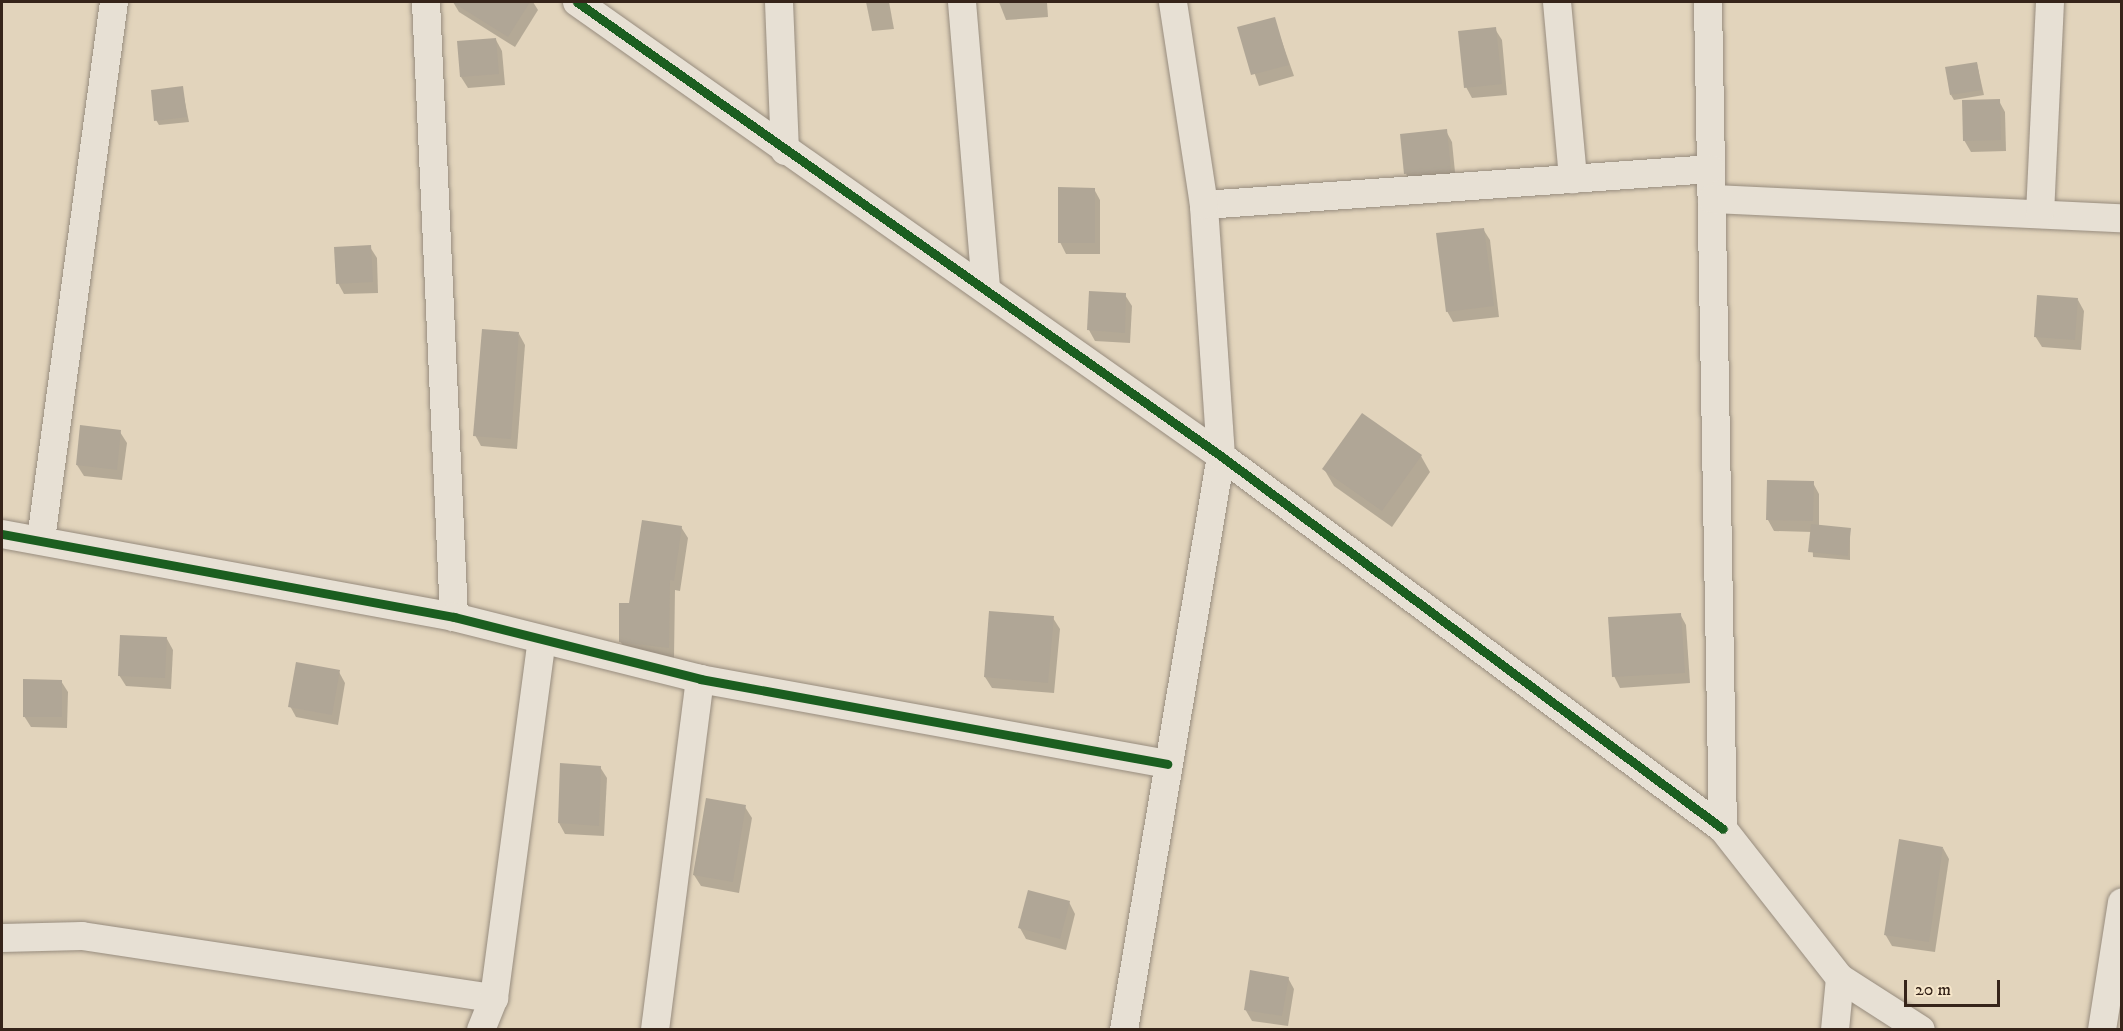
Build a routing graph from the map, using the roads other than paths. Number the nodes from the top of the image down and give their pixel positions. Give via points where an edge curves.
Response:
1 (114, 2) edge
2 (426, 2) edge
3 (779, 2) edge
4 (962, 2) edge
5 (1173, 2) edge
6 (1557, 2) edge
7 (1708, 2) edge
8 (2050, 2) edge
9 (580, 3) edge
10 (785, 151) junction
11 (1712, 169) junction
12 (1573, 179) junction
13 (1712, 199) junction
14 (1204, 205) junction
15 (2040, 214) junction
16 (2121, 218) edge
17 (986, 288) junction
18 (1221, 456) junction
19 (2, 534) edge
20 (41, 539) junction
21 (454, 617) junction
22 (542, 640) junction
23 (700, 679) junction
24 (1167, 764) junction
25 (1723, 829) junction
26 (2121, 903) edge
27 (2, 938) edge
28 (1840, 978) junction
29 (494, 998) junction
30 (481, 1029) edge
31 (655, 1029) edge
32 (1124, 1029) edge
33 (1835, 1029) edge
34 (1921, 1029) edge
35 (2102, 1029) edge

1 - 20 street
2 - 21 street
3 - 10 street
4 - 17 street
5 - 14 street
6 - 12 street
7 - 11 street
8 - 15 street
9 - 10 street
10 - 17 street
11 - 12 street
11 - 13 street
12 - 14 street
13 - 15 street
13 - 25 street
14 - 18 street
15 - 16 street
17 - 18 street
18 - 24 street
18 - 25 street
19 - 20 street
20 - 21 street
21 - 22 street
22 - 23 street
22 - 29 street
23 - 24 street
23 - 31 street
24 - 32 street
25 - 28 street
26 - 35 street
27 - 29 street via 82,936
28 - 33 street
28 - 34 street
29 - 30 street

